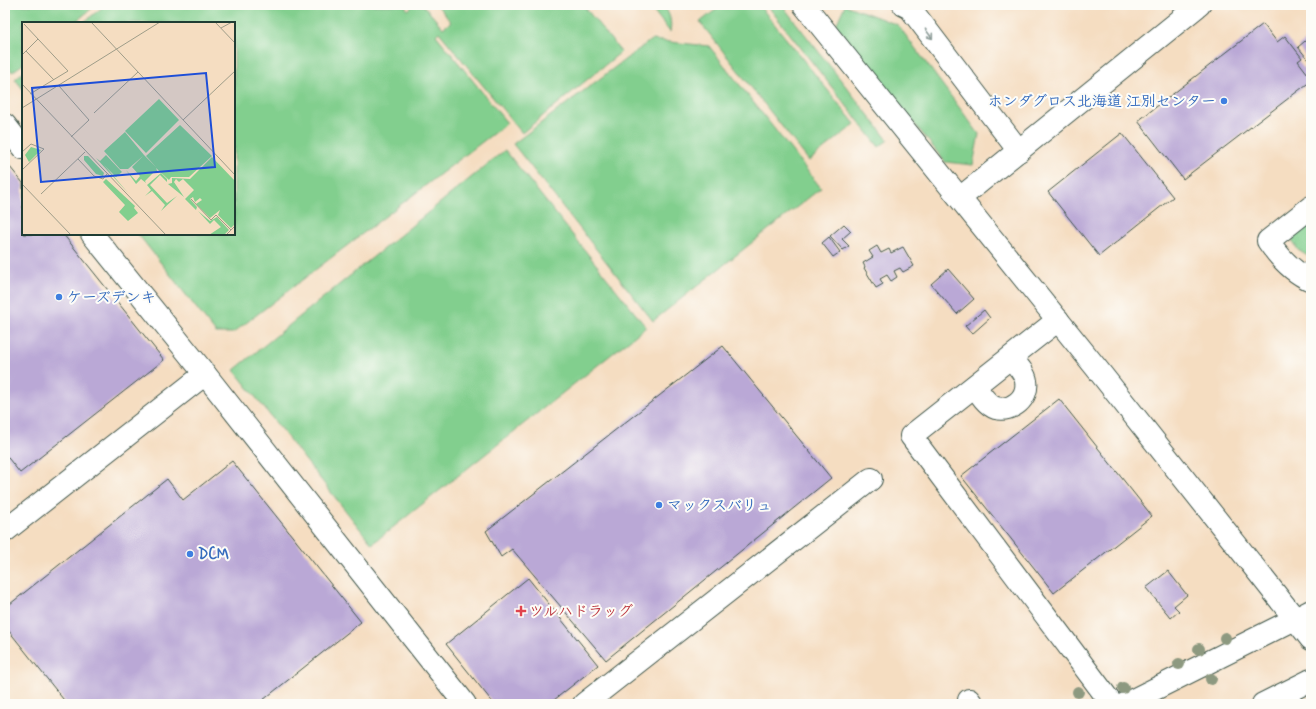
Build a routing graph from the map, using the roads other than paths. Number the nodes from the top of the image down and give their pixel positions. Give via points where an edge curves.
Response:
1 (904, 5) edge
2 (1199, 5) edge
3 (811, 8) edge
4 (5, 125) edge
5 (22, 147) edge
6 (1019, 151) junction
7 (960, 198) junction
8 (1311, 207) edge
9 (93, 235) edge
10 (1311, 280) edge
11 (1058, 320) junction
12 (1011, 358) junction
13 (205, 374) junction
14 (975, 386) junction
15 (871, 479) dead end
16 (5, 531) edge
17 (1303, 615) edge
18 (1311, 639) edge
19 (1311, 680) edge
20 (465, 704) edge
21 (584, 704) edge
22 (1112, 704) edge
23 (1125, 704) edge
24 (1263, 704) edge

1 -> 6 street via 910,8
2 - 6 street
3 - 7 street
4 - 5 street
6 - 7 street
7 - 11 street
8 - 10 street via 1268,242 1278,256
9 - 13 street
11 - 12 street
11 - 17 street
12 - 14 street
12 - 14 street via 1026,381 1026,391 1015,406 996,407 985,400
13 - 16 street
13 - 20 street
14 - 22 street via 911,436
15 - 21 street
17 - 18 street
17 - 23 street
19 - 24 street

